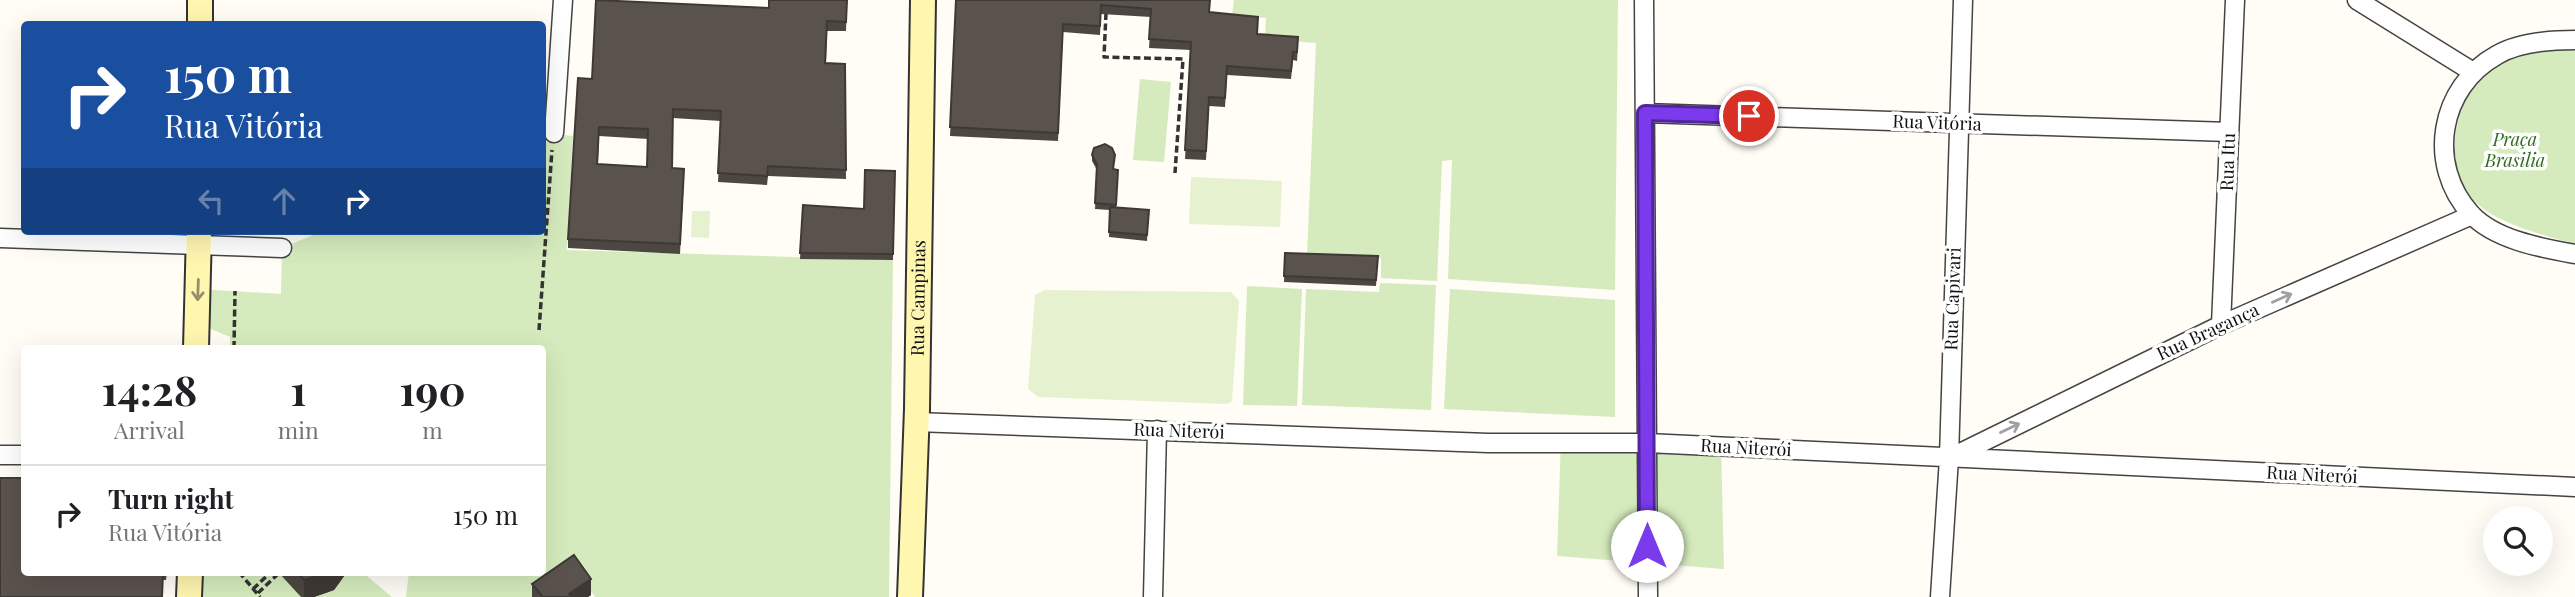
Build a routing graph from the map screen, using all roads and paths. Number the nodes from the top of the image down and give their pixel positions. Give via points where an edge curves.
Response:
1 (200, 0) edge
2 (563, 0) edge
3 (923, 0) edge
4 (1644, 0) edge
5 (1964, 0) edge
6 (2235, 0) edge
7 (2357, 0) edge
8 (1106, 11) edge
9 (200, 21) edge
10 (2575, 40) edge
11 (2473, 72) junction
12 (1645, 113) junction
13 (1958, 124) junction
14 (2229, 132) junction
15 (554, 133) joint
16 (1175, 173) dead end
17 (2472, 215) junction
18 (199, 237) edge
19 (0, 238) edge
20 (282, 247) dead end
21 (2575, 254) edge
22 (236, 291) dead end
23 (2221, 325) junction
24 (539, 330) dead end
25 (196, 345) edge
26 (234, 345) edge
27 (916, 422) junction
28 (1157, 430) junction
29 (1647, 443) junction
30 (0, 454) edge
31 (21, 455) edge
32 (1949, 458) junction
33 (2575, 487) edge
34 (190, 576) edge
35 (242, 576) edge
36 (267, 576) edge
37 (276, 576) edge
38 (253, 589) junction
39 (258, 595) edge
40 (189, 597) edge
41 (909, 597) edge
42 (1153, 597) edge
43 (1648, 597) edge
44 (1940, 597) edge

1 - 9 street
2 - 15 street
3 - 27 street, Rua Campinas
4 - 12 street
5 - 13 street, Rua Capivari
6 - 14 street, Rua Itu
7 - 11 street
8 - 16 path via 1104,57 1183,59
10 - 11 street via 2526,45 2498,54
11 - 17 street via 2453,97 2442,142 2449,181
12 - 13 street, Rua Vitória
12 - 29 street
13 - 14 street, Rua Vitória
13 - 32 street, Rua Capivari
14 - 23 street, Rua Itu
15 - 24 path
17 - 21 street via 2501,233
23 -> 17 street, Rua Bragança
18 - 19 street
18 - 20 street
18 -> 25 street
22 - 26 path
32 -> 23 street, Rua Bragança
27 - 28 street, Rua Niterói
27 - 41 street, Rua Campinas
28 - 29 street, Rua Niterói via 1488,443
28 - 42 street
29 - 32 street, Rua Niterói
29 - 43 street
30 - 31 street
32 - 33 street, Rua Niterói
32 - 44 street, Rua Capivari
34 - 40 street
35 - 38 path
36 - 38 path
37 - 39 path
38 - 39 path

